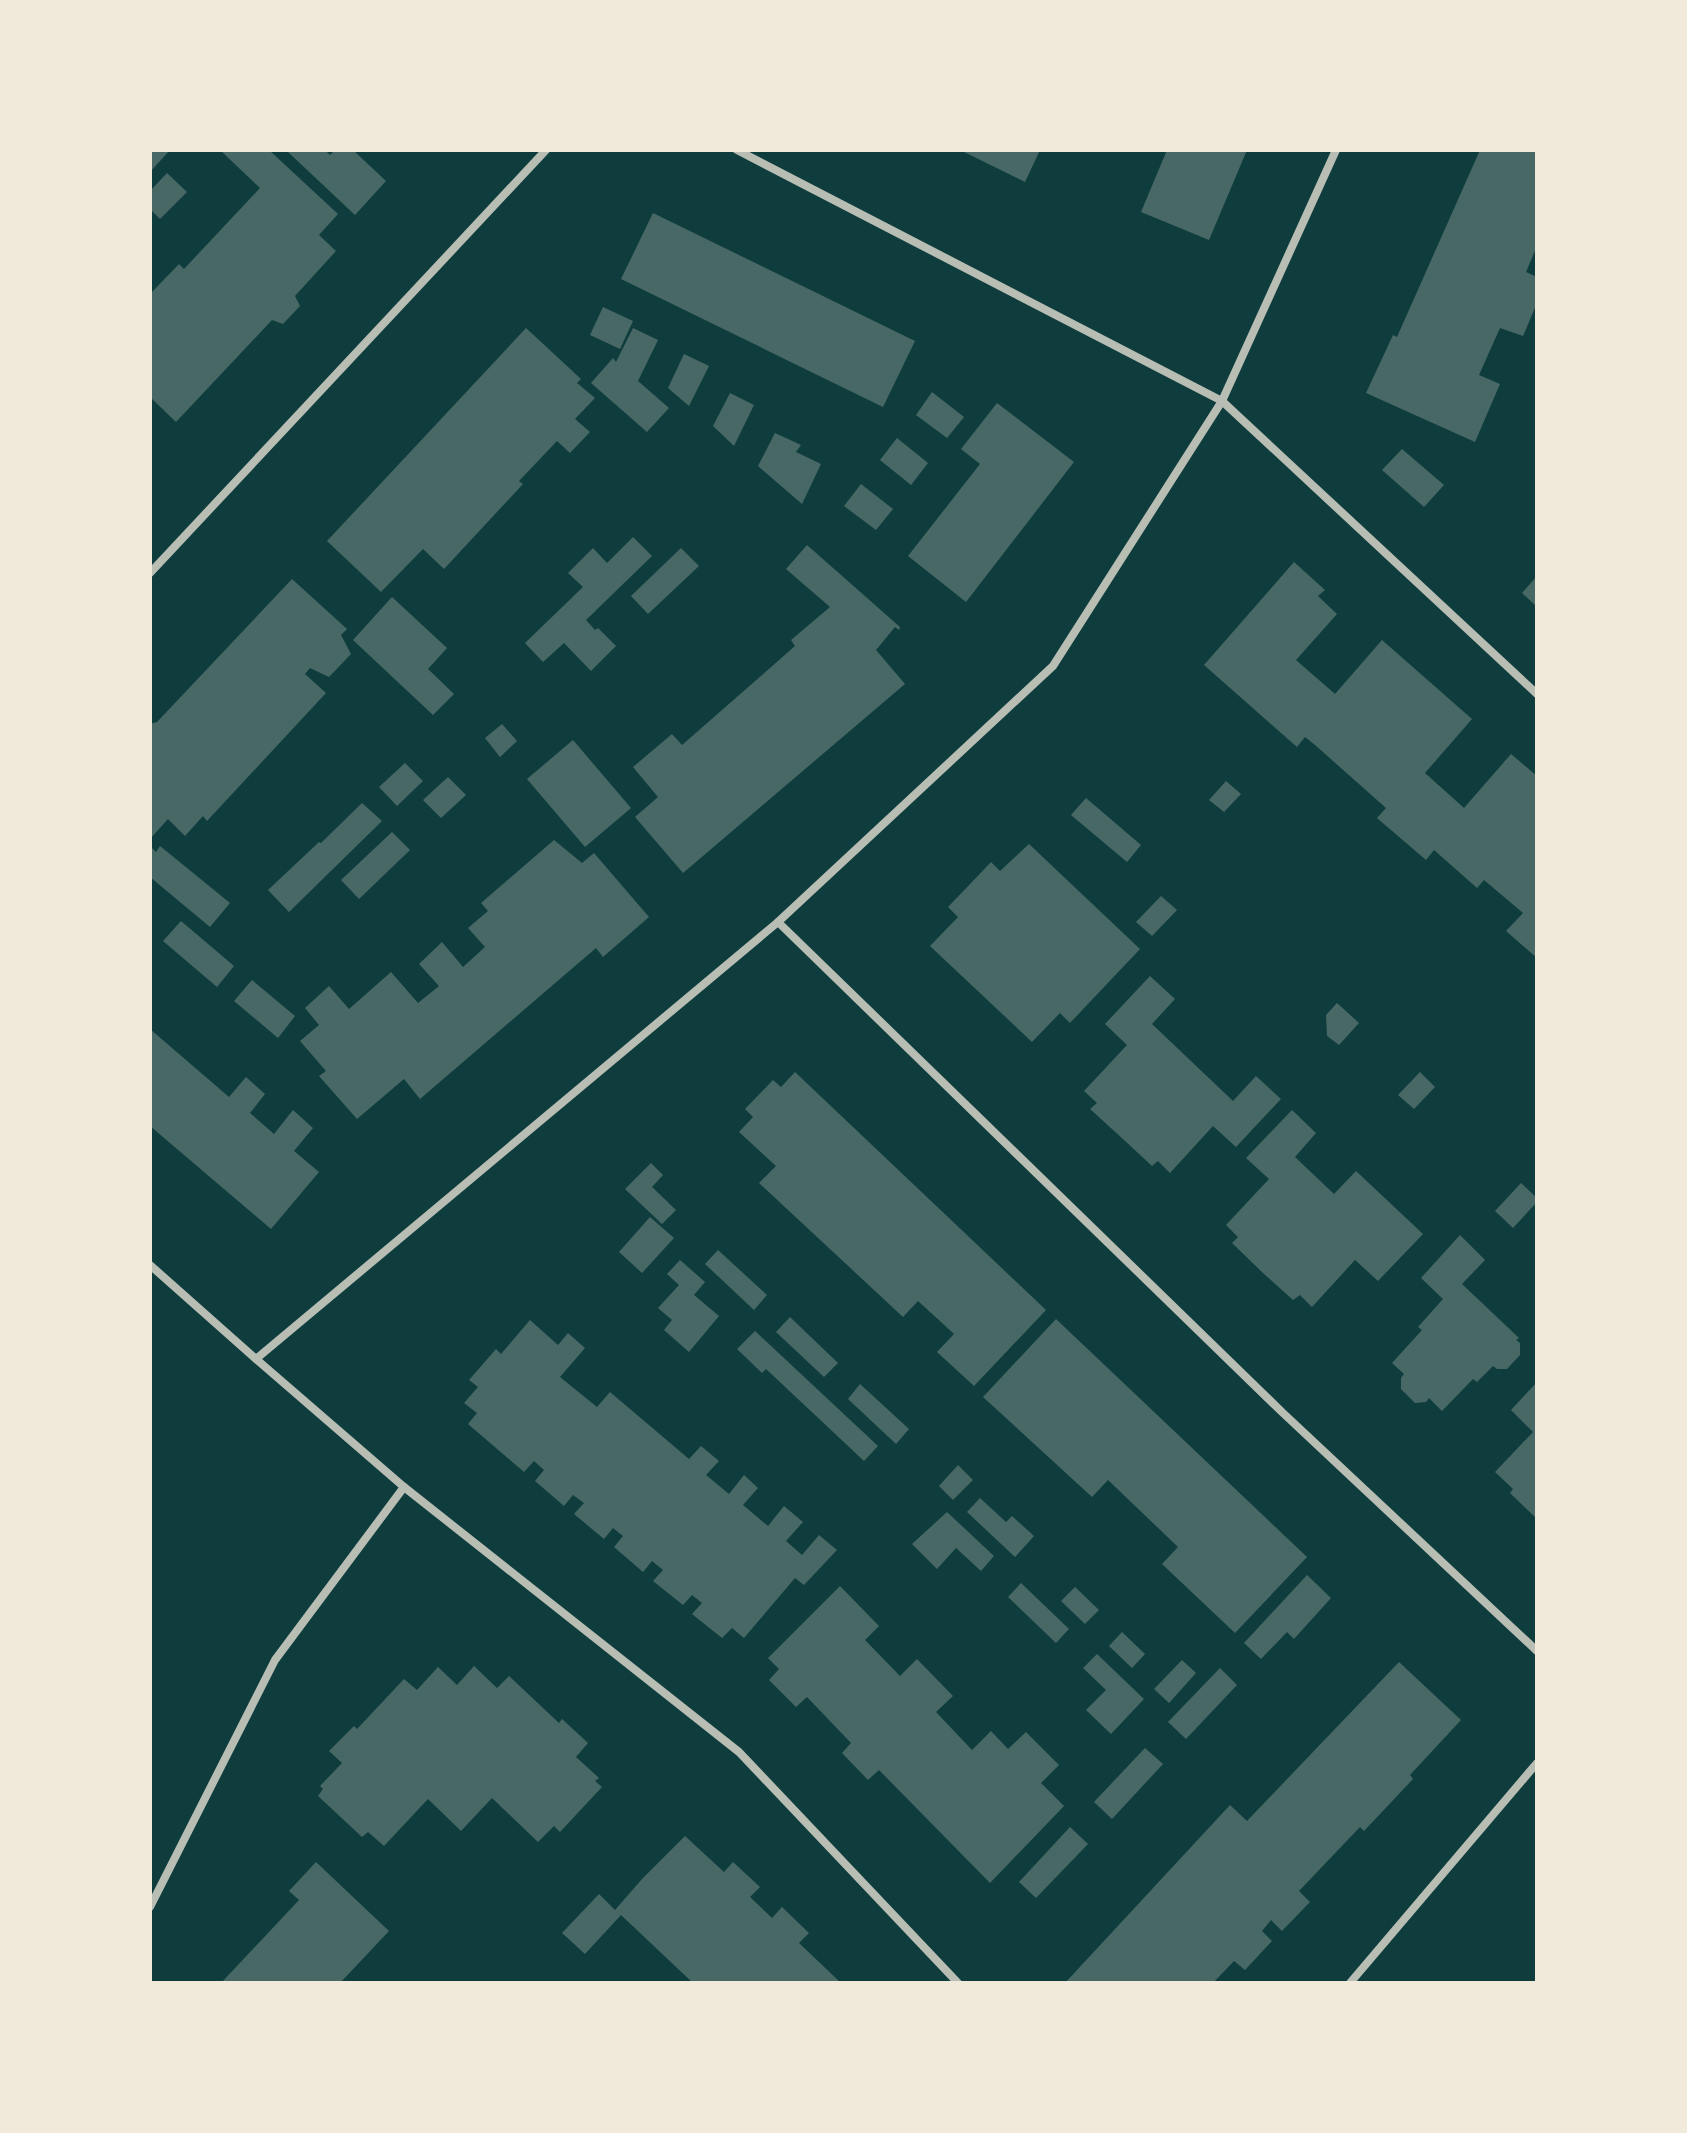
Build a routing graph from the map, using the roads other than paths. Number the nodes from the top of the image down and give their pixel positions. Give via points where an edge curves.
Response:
1 (546, 150) edge
2 (737, 150) edge
3 (1336, 150) edge
4 (1222, 401) junction
5 (150, 573) edge
6 (1537, 694) edge
7 (778, 922) junction
8 (150, 1265) edge
9 (256, 1359) junction
10 (404, 1487) junction
11 (1537, 1651) edge
12 (1537, 1763) edge
13 (150, 1907) edge
14 (958, 1983) edge
15 (1350, 1983) edge

1 - 5 street
2 - 4 street
3 - 4 street
4 - 6 street
4 - 7 street via 1053,666
7 - 9 street
7 - 11 street via 1283,1413
8 - 9 street
9 - 10 street
10 - 13 street via 275,1660
10 - 14 street via 739,1752
12 - 15 street

